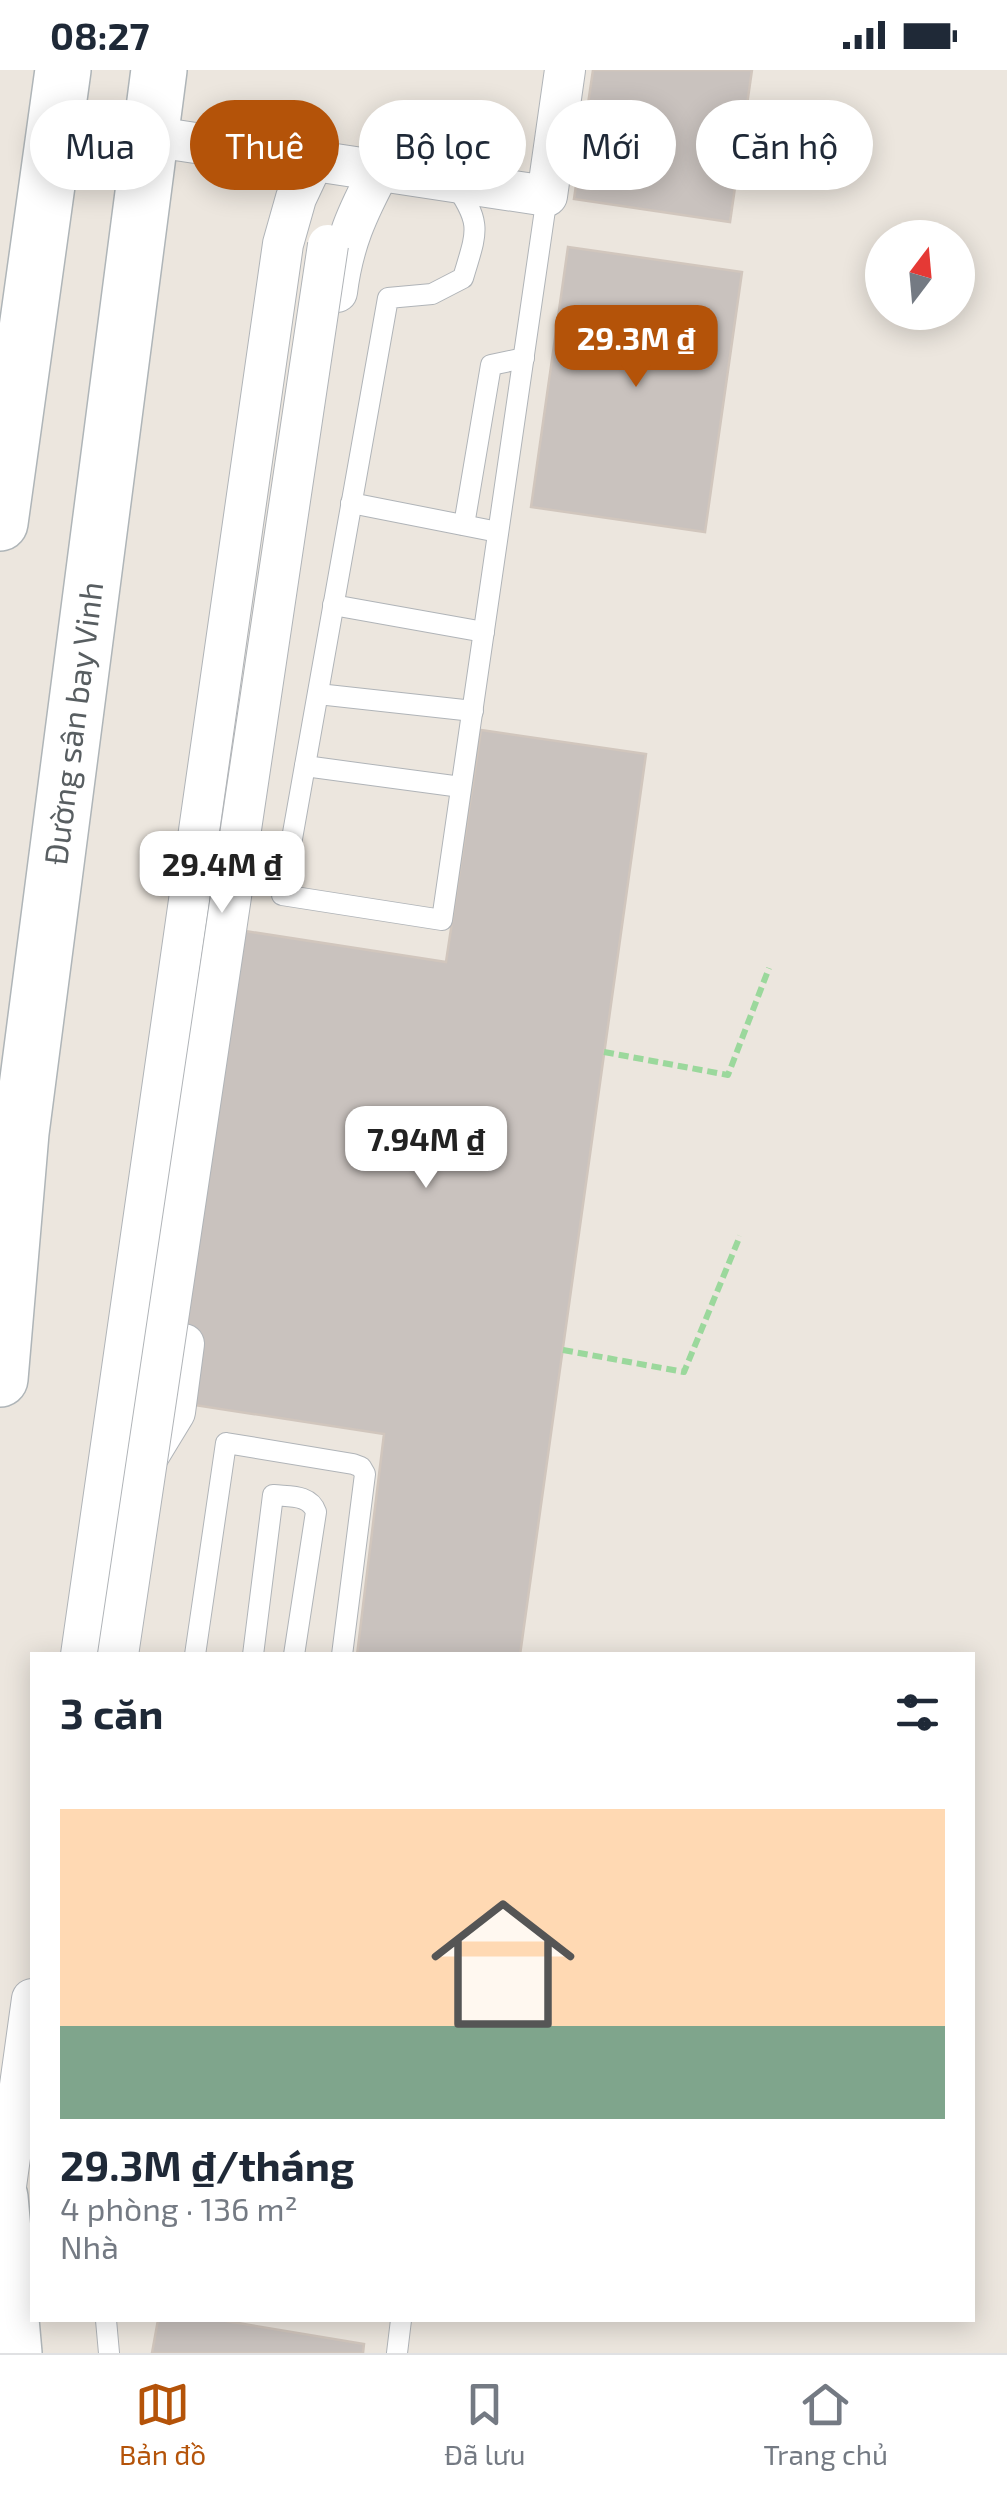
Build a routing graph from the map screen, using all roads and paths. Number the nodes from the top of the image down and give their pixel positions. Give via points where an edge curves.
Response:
1 (62, 70) edge
2 (159, 70) edge
3 (566, 70) edge
4 (154, 100) edge
5 (170, 139) edge
6 (344, 166) junction
7 (359, 168) edge
8 (141, 190) edge
9 (459, 190) edge
10 (507, 190) edge
11 (547, 196) junction
12 (524, 358) junction
13 (351, 503) junction
14 (0, 523) edge
15 (464, 526) junction
16 (498, 532) junction
17 (333, 604) junction
18 (484, 632) junction
19 (318, 694) junction
20 (472, 711) junction
21 (305, 766) junction
22 (461, 787) junction
23 (769, 968) dead end
24 (604, 1052) dead end
25 (740, 1236) dead end
26 (562, 1350) dead end
27 (0, 1378) edge
28 (98, 1538) junction
29 (82, 1652) edge
30 (118, 1652) edge
31 (195, 1652) edge
32 (252, 1652) edge
33 (294, 1652) edge
34 (342, 1652) edge
35 (30, 2014) edge
36 (30, 2168) edge
37 (0, 2197) edge
38 (1, 2222) edge
39 (106, 2322) edge
40 (400, 2322) edge
41 (14, 2353) edge
42 (109, 2353) edge
43 (397, 2353) edge

1 - 14 main road
2 - 4 main road, Đường sân bay Vinh
3 - 11 street
5 - 6 street
6 - 7 street
6 - 28 street via 360,206 338,279 174,1412
6 - 28 street via 296,198 283,244
6 - 30 street, bridge
8 - 27 main road, Đường sân bay Vinh via 21,1132
9 - 13 lane via 477,231 463,278 432,294 388,298
10 - 11 street
11 - 12 lane
12 - 15 lane via 491,366
12 - 16 lane
13 - 15 lane
13 - 17 lane
15 - 16 lane
16 - 18 lane
17 - 18 lane
17 - 19 lane
18 - 20 lane
19 - 20 lane
19 - 21 lane
20 - 22 lane
21 - 22 lane
21 - 22 lane via 282,895 442,920
23 - 24 path via 728,1075
25 - 26 path via 684,1372
28 - 29 street
31 - 34 lane via 226,1443 354,1464 365,1474
32 - 33 lane via 273,1495 308,1499 316,1512
35 - 38 street
36 - 38 street
37 - 38 main road
38 - 41 main road
39 - 42 lane
40 - 43 lane

